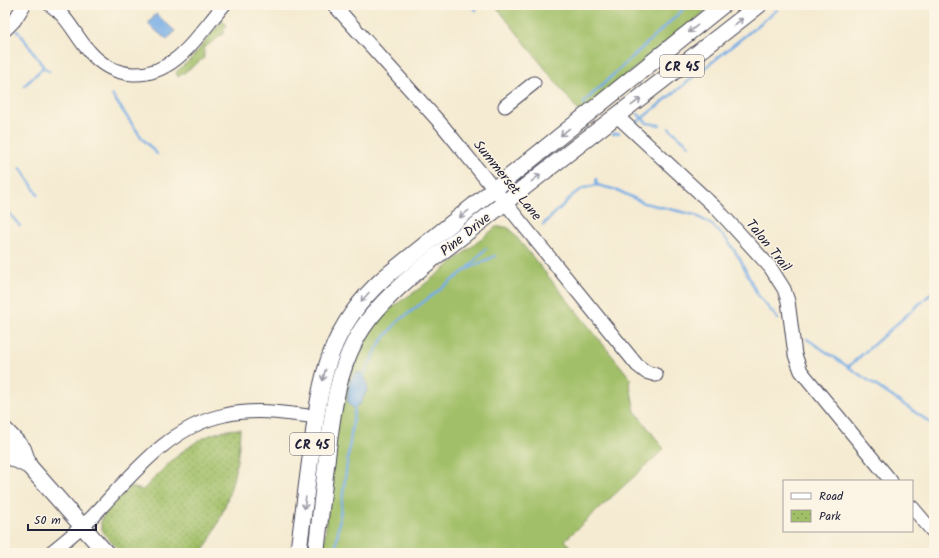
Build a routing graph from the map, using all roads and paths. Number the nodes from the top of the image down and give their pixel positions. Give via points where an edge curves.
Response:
1 (24, 5) edge
2 (50, 5) edge
3 (224, 5) edge
4 (334, 5) edge
5 (723, 5) edge
6 (759, 5) edge
7 (5, 30) edge
8 (534, 83) dead end
9 (505, 106) dead end
10 (617, 116) junction
11 (495, 189) junction
12 (505, 202) junction
13 (656, 374) dead end
14 (316, 416) junction
15 (5, 430) edge
16 (5, 449) edge
17 (29, 466) junction
18 (889, 480) edge
19 (913, 508) edge
20 (82, 525) junction
21 (934, 533) edge
22 (50, 553) edge
23 (106, 553) edge
24 (298, 553) edge
25 (316, 553) edge

1 - 7 street
2 - 3 street via 66,18 84,46 100,62 118,72 136,74 160,70 175,61
4 - 11 street, Summerset Lane via 429,109
5 -> 11 main road, Pine Drive / CR 45
10 -> 6 main road, Pine Drive / CR 45
8 - 9 street
12 -> 10 main road, Pine Drive / CR 45
10 - 18 street, Talon Trail via 718,210 770,267 784,289 788,301 795,355 801,371
11 - 12 street, Summerset Lane
11 -> 14 main road, Pine Drive / CR 45 via 386,277 354,311 330,354 320,389
12 - 13 street, Summerset Lane via 634,361 646,372
12 - 25 main road, Pine Drive / CR 45 via 392,294 372,314 357,335 345,361 338,386
14 - 20 street via 246,412 219,416 196,425 165,444
14 -> 24 main road, Pine Drive / CR 45
15 - 17 main road via 23,449
16 - 17 main road via 12,458
17 - 20 main road
19 - 21 street
20 - 22 street
20 - 23 main road

